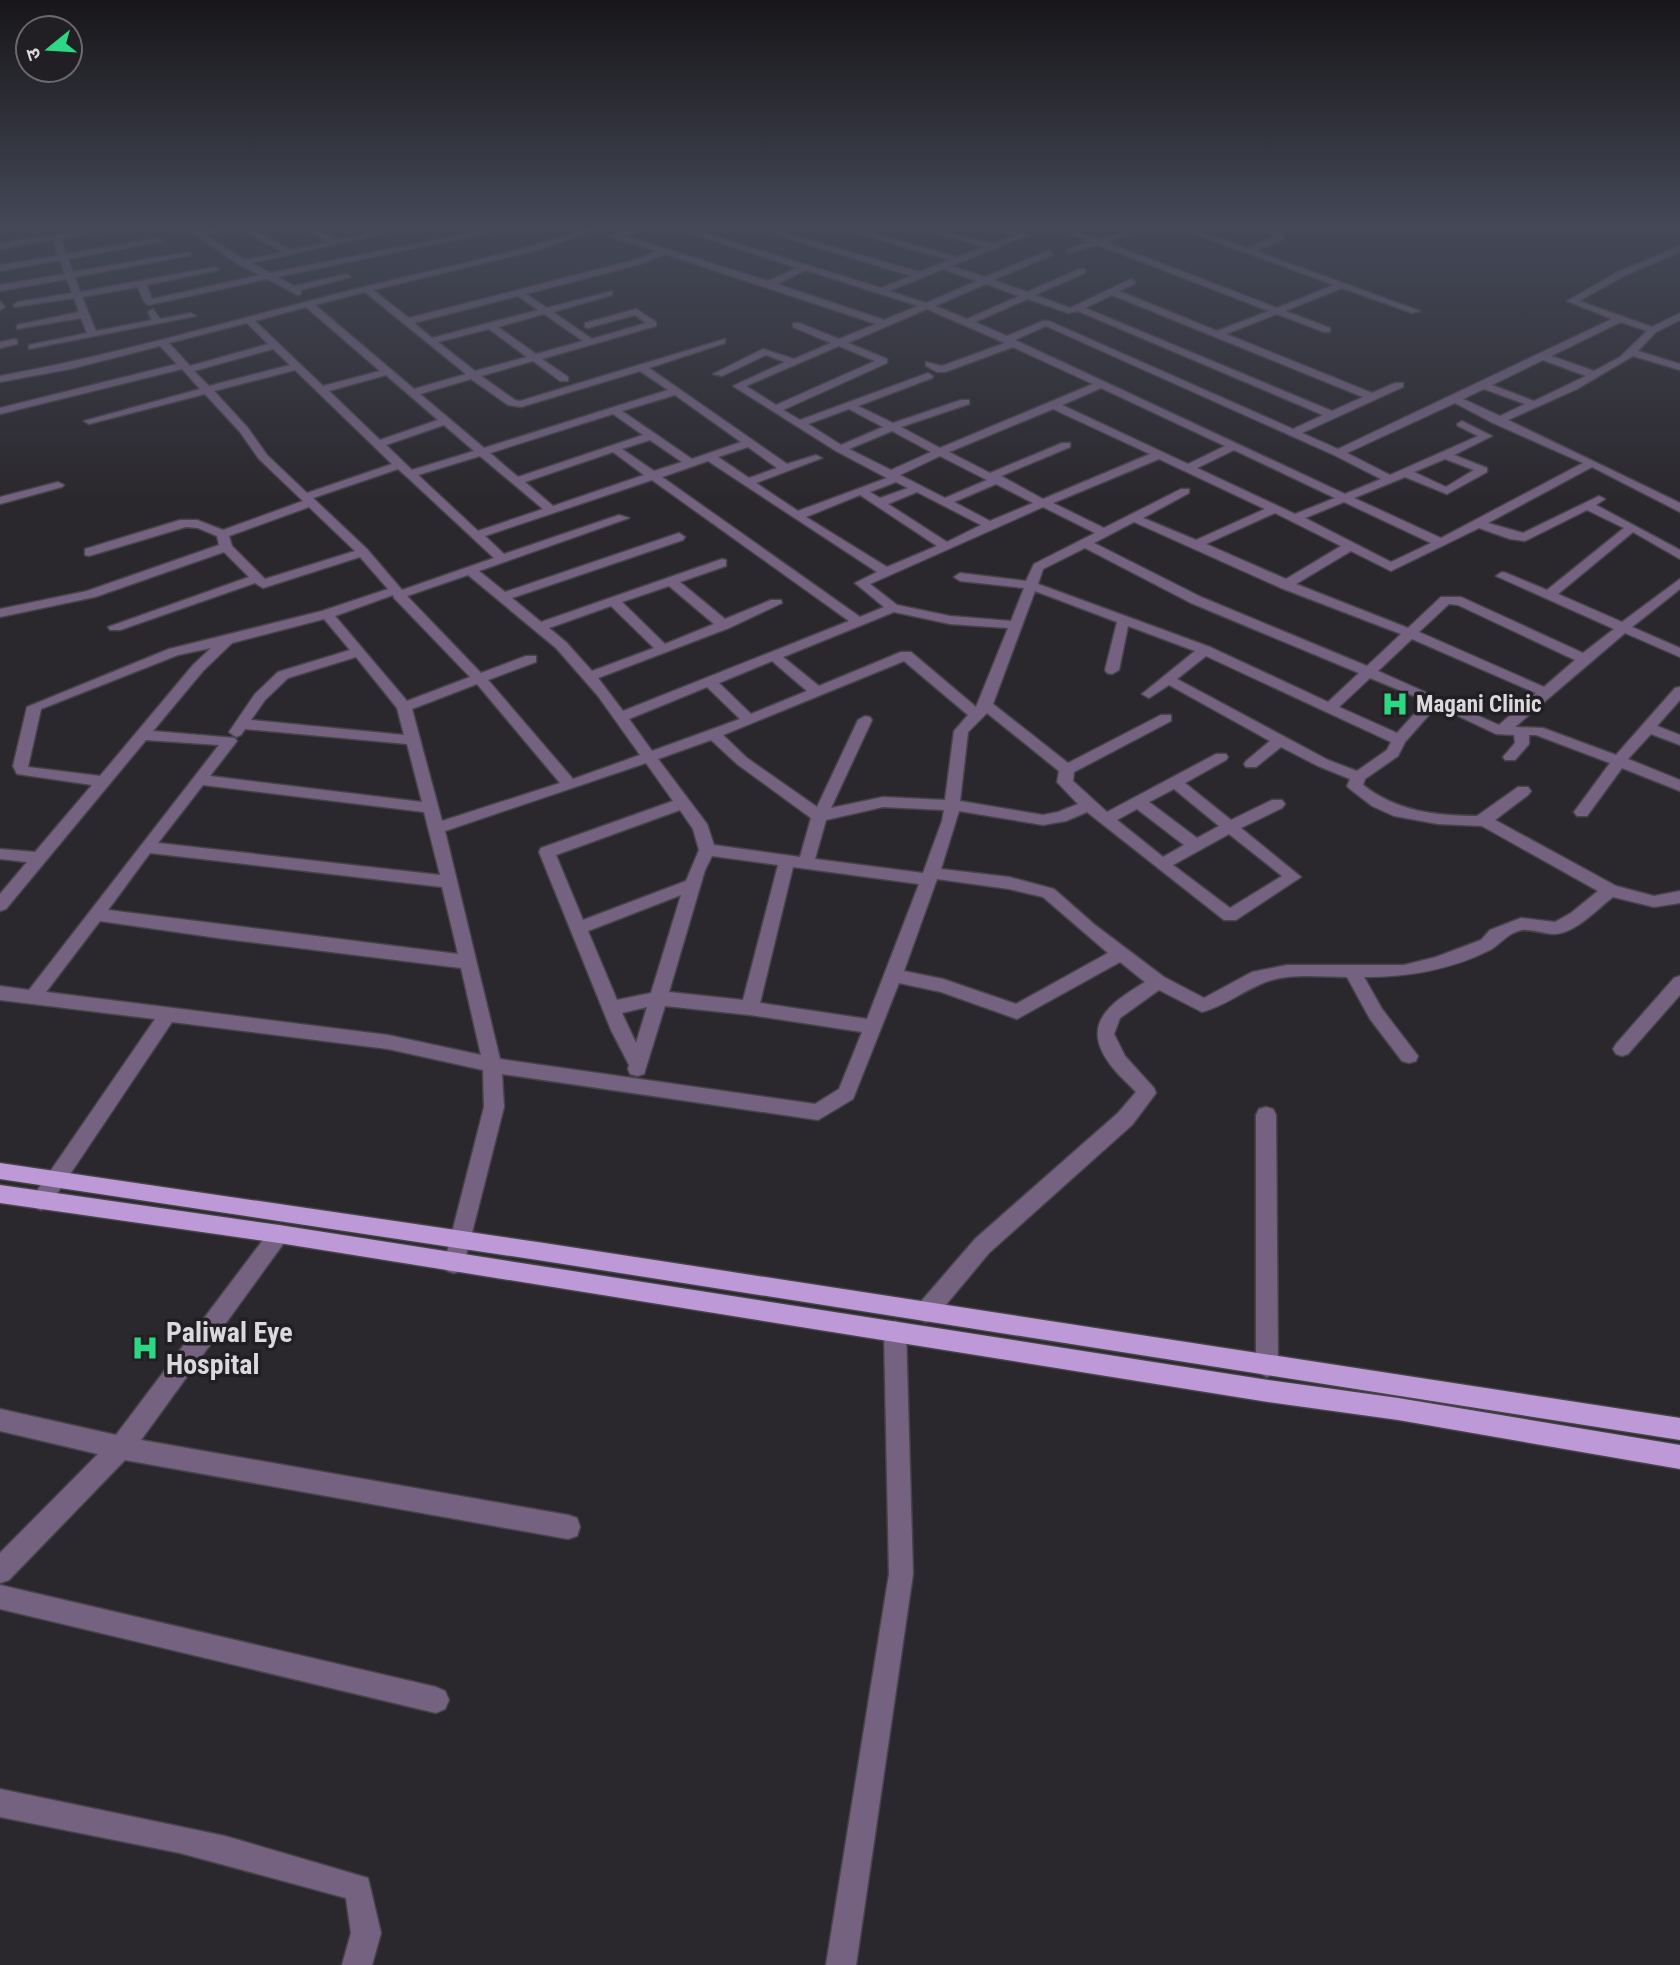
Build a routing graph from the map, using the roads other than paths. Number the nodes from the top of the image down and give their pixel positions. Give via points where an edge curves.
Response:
1 (67, 318) edge
2 (86, 318) edge
3 (155, 318) edge
4 (181, 318) edge
5 (257, 318) edge
6 (324, 318) edge
7 (401, 318) edge
8 (423, 318) edge
9 (520, 318) edge
10 (558, 318) edge
11 (615, 318) edge
12 (644, 318) edge
13 (867, 318) edge
14 (895, 318) edge
15 (955, 318) edge
16 (980, 318) edge
17 (1057, 318) edge
18 (1095, 318) edge
19 (1177, 318) edge
20 (1261, 318) edge
21 (1295, 318) edge
22 (1617, 318) edge
23 (1677, 318) edge
24 (1620, 319) junction
25 (249, 320) junction
26 (157, 322) junction
27 (406, 322) junction
28 (882, 323) junction
29 (968, 323) junction
30 (1046, 323) junction
31 (588, 325) dead end
32 (796, 325) dead end
33 (491, 326) junction
34 (20, 327) dead end
35 (1327, 330) dead end
36 (1653, 330) junction
37 (1218, 334) junction
38 (93, 335) junction
39 (430, 341) junction
40 (722, 341) dead end
41 (1010, 341) junction
42 (14, 342) dead end
43 (162, 342) junction
44 (591, 342) junction
45 (838, 342) junction
46 (0, 345) edge
47 (276, 345) junction
48 (752, 345) dead end
49 (32, 347) dead end
50 (766, 351) junction
51 (1632, 352) junction
52 (1542, 356) junction
53 (534, 358) junction
54 (793, 362) junction
55 (930, 364) dead end
56 (298, 366) junction
57 (641, 366) junction
58 (1680, 367) edge
59 (184, 368) junction
60 (387, 372) junction
61 (473, 375) junction
62 (1594, 375) junction
63 (928, 376) dead end
64 (564, 379) dead end
65 (1101, 384) junction
66 (1399, 385) dead end
67 (1482, 385) junction
68 (738, 386) junction
69 (323, 389) junction
70 (10, 390) edge
71 (206, 390) junction
72 (676, 391) junction
73 (411, 393) junction
74 (1372, 397) junction
75 (1455, 399) junction
76 (965, 402) dead end
77 (1534, 404) junction
78 (849, 405) junction
79 (1053, 405) junction
80 (776, 409) junction
81 (614, 410) junction
82 (0, 411) edge
83 (1331, 415) junction
84 (89, 421) dead end
85 (447, 421) junction
86 (1497, 421) junction
87 (799, 424) junction
88 (1462, 424) dead end
89 (892, 428) junction
90 (1293, 433) junction
91 (651, 436) junction
92 (750, 443) junction
93 (378, 444) junction
94 (1066, 445) dead end
95 (1234, 446) junction
96 (614, 448) junction
97 (840, 449) junction
98 (482, 452) junction
99 (940, 452) junction
100 (1338, 453) junction
101 (1443, 454) junction
102 (1158, 455) junction
103 (710, 457) junction
104 (816, 458) dead end
105 (691, 463) junction
106 (1592, 463) junction
107 (400, 465) junction
108 (786, 469) junction
109 (1187, 469) junction
110 (1404, 472) junction
111 (411, 474) junction
112 (654, 476) junction
113 (894, 476) junction
114 (995, 478) junction
115 (1390, 479) junction
116 (516, 481) junction
117 (748, 482) junction
118 (58, 485) dead end
119 (918, 488) junction
120 (861, 491) junction
121 (1185, 492) dead end
122 (1343, 497) junction
123 (1599, 499) dead end
124 (309, 500) junction
125 (0, 501) edge
126 (944, 502) junction
127 (1044, 502) junction
128 (879, 503) junction
129 (1587, 505) junction
130 (1680, 508) edge
131 (1274, 509) junction
132 (551, 510) junction
133 (797, 516) junction
134 (623, 518) dead end
135 (1134, 518) junction
136 (1294, 518) junction
137 (1478, 523) junction
138 (990, 525) junction
139 (1632, 527) junction
140 (1104, 533) junction
141 (477, 535) junction
142 (679, 537) dead end
143 (224, 540) junction
144 (1085, 543) junction
145 (1441, 543) junction
146 (1196, 544) junction
147 (1351, 546) junction
148 (946, 547) junction
149 (89, 552) dead end
150 (363, 552) junction
151 (1680, 555) edge
152 (502, 559) junction
153 (722, 563) dead end
154 (470, 570) junction
155 (886, 572) junction
156 (1502, 576) dead end
157 (960, 577) dead end
158 (257, 578) junction
159 (671, 581) junction
160 (1680, 583) edge
161 (1285, 584) junction
162 (1030, 585) junction
163 (397, 593) junction
164 (1549, 595) junction
165 (503, 597) junction
166 (613, 601) junction
167 (776, 603) dead end
168 (893, 608) junction
169 (0, 613) edge
170 (327, 614) junction
171 (1124, 619) junction
172 (859, 622) junction
173 (724, 625) junction
174 (1015, 625) junction
175 (115, 627) dead end
176 (539, 627) junction
177 (1623, 628) junction
178 (1409, 634) junction
179 (227, 640) junction
180 (663, 649) junction
181 (1205, 650) junction
182 (359, 652) junction
183 (1680, 653) edge
184 (774, 656) junction
185 (531, 659) dead end
186 (1584, 659) junction
187 (1112, 670) dead end
188 (1368, 671) junction
189 (589, 677) junction
190 (479, 678) junction
191 (1167, 679) junction
192 (709, 681) junction
193 (817, 692) junction
194 (1546, 693) junction
195 (1679, 693) edge
196 (1149, 694) dead end
197 (1435, 700) junction
198 (404, 707) junction
199 (1330, 708) junction
200 (981, 710) junction
201 (620, 717) junction
202 (1166, 718) dead end
203 (749, 720) junction
204 (864, 720) dead end
205 (242, 724) junction
206 (1647, 727) junction
207 (1501, 731) junction
208 (1521, 731) junction
209 (713, 734) junction
210 (141, 735) junction
211 (413, 740) junction
212 (1399, 740) junction
213 (1680, 740) edge
214 (230, 741) junction
215 (1279, 741) junction
216 (649, 757) junction
217 (1221, 757) dead end
218 (1510, 757) dead end
219 (1619, 761) junction
220 (1251, 764) dead end
221 (1067, 770) junction
222 (1358, 776) junction
223 (199, 780) junction
224 (102, 781) junction
225 (1175, 782) junction
226 (570, 785) junction
227 (1680, 786) edge
228 (1523, 791) dead end
229 (1138, 802) junction
230 (683, 803) junction
231 (1277, 804) dead end
232 (952, 805) junction
233 (1089, 805) junction
234 (431, 808) junction
235 (1582, 812) dead end
236 (819, 816) junction
237 (1106, 819) junction
238 (1484, 821) junction
239 (1230, 827) junction
240 (436, 828) junction
241 (1196, 846) junction
242 (146, 847) junction
243 (708, 849) junction
244 (0, 855) edge
245 (40, 859) junction
246 (787, 860) junction
247 (806, 863) junction
248 (1161, 864) junction
249 (930, 877) junction
250 (449, 881) junction
251 (693, 884) junction
252 (1610, 890) junction
253 (1680, 897) edge
254 (0, 905) edge
255 (96, 914) junction
256 (578, 928) junction
257 (1121, 953) junction
258 (468, 962) junction
259 (1352, 971) junction
260 (894, 975) junction
261 (1158, 982) junction
262 (1680, 983) edge
263 (0, 993) edge
264 (33, 997) junction
265 (657, 998) junction
266 (611, 1008) junction
267 (750, 1008) junction
268 (168, 1014) junction
269 (873, 1027) junction
270 (1622, 1049) dead end
271 (1409, 1056) dead end
272 (492, 1065) junction
273 (638, 1065) junction
274 (632, 1086) junction
275 (1266, 1115) dead end
276 (0, 1171) edge
277 (55, 1180) junction
278 (0, 1194) edge
279 (41, 1201) junction
280 (279, 1234) junction
281 (461, 1241) junction
282 (454, 1264) junction
283 (926, 1312) junction
284 (895, 1331) junction
285 (1267, 1366) junction
286 (0, 1420) edge
287 (1680, 1429) edge
288 (121, 1448) junction
289 (1680, 1457) edge
290 (568, 1527) dead end
291 (0, 1571) edge
292 (0, 1597) edge
293 (436, 1700) dead end
294 (0, 1803) edge
295 (357, 1965) edge
296 (841, 1965) edge

1 - 34 street
2 - 38 street
3 - 26 street
4 - 26 street
5 - 25 street
6 - 60 street
7 - 27 street
8 - 27 street
9 - 33 street
10 - 44 street
11 - 31 street
12 - 44 street via 653,324
13 - 28 street
14 - 28 street
15 - 29 street
16 - 29 street
17 - 30 street
18 - 83 street
19 - 37 street
20 - 37 street
21 - 35 street
22 - 24 street
23 - 36 street
24 - 36 street
24 - 52 street
25 - 43 street
25 - 47 street
26 - 38 street
27 - 39 street
28 - 45 street
29 - 41 street
30 - 41 street
30 - 90 street
32 - 45 street
33 - 39 street
33 - 53 street
36 - 51 street
37 - 74 street
38 - 49 street
39 - 61 street
40 - 57 street
41 - 55 street via 941,370
41 - 65 street
42 - 46 street
43 - 59 street
43 - 70 street via 70,366
44 - 53 street
45 - 54 street
45 - 80 street via 883,361
47 - 56 street
47 - 59 street
48 - 50 street
50 - 54 street
50 - 68 street via 718,374
51 - 58 street
51 - 62 street
52 - 62 street
52 - 67 street
53 - 61 street
53 - 64 street
54 - 68 street
56 - 69 street
56 - 71 street
57 - 61 street via 517,404
57 - 72 street
59 - 70 street
59 - 71 street
60 - 69 street
60 - 73 street
61 - 73 street
62 - 77 street
63 - 78 street
65 - 79 street
65 - 95 street
66 - 74 street
67 - 75 street
67 - 77 street
68 - 80 street
69 - 93 street
70 - 82 street
71 - 84 street
71 - 124 street via 263,457
72 - 81 street
72 - 92 street
73 - 85 street
74 - 83 street
75 - 86 street
75 - 100 street
76 - 89 street
77 - 86 street
78 - 87 street
78 - 89 street
79 - 99 street
79 - 102 street
80 - 87 street
81 - 91 street
81 - 98 street
83 - 90 street
85 - 93 street
85 - 98 street
86 - 106 street
87 - 97 street
88 - 101 street via 1487,436
89 - 97 street
89 - 99 street
90 - 100 street
91 - 96 street
91 - 105 street
92 - 103 street
92 - 108 street
93 - 107 street
94 - 114 street
95 - 109 street
95 - 122 street
96 - 112 street
96 - 116 street
97 - 113 street
98 - 111 street
98 - 116 street
99 - 113 street
99 - 114 street
100 - 115 street
101 - 110 street
101 - 110 street via 1483,470 1447,491
102 - 109 street
102 - 127 street
103 - 105 street
103 - 117 street
104 - 108 street
105 - 112 street
106 - 130 street
106 - 137 street
107 - 111 street
107 - 124 street
108 - 117 street
109 - 131 street
110 - 115 street
111 - 141 street
112 - 132 street
112 - 172 street
113 - 119 street
113 - 120 street
114 - 126 street
114 - 127 street
115 - 122 street
116 - 132 street
117 - 133 street
118 - 125 street
119 - 126 street
119 - 128 street
120 - 128 street
120 - 133 street
121 - 135 street
122 - 136 street
122 - 145 street
123 - 129 street
124 - 143 street
124 - 150 street
126 - 138 street
127 - 138 street
127 - 140 street
128 - 148 street
129 - 137 street via 1525,537
129 - 139 street
131 - 136 street
131 - 146 street
132 - 141 street
133 - 155 street
134 - 152 street
135 - 140 street
135 - 146 street
136 - 147 street
137 - 145 street
138 - 148 street
139 - 151 street
139 - 164 street
140 - 144 street
141 - 152 street
142 - 165 street
143 - 149 street via 192,522
143 - 158 street
143 - 169 street via 90,594
144 - 162 street via 1038,567
144 - 188 street via 1196,600
145 - 147 street via 1391,567
146 - 161 street
147 - 161 street
148 - 155 street
150 - 158 street via 263,584
150 - 163 street
152 - 154 street
153 - 159 street
154 - 163 street
154 - 165 street
155 - 168 street via 861,583
156 - 164 street
157 - 162 street
158 - 175 street
159 - 166 street
159 - 173 street
160 - 177 street
161 - 178 street
162 - 171 street
162 - 174 street
163 - 170 street
163 - 190 street
164 - 177 street
165 - 176 street
166 - 176 street
166 - 180 street
167 - 173 street
168 - 172 street
168 - 174 street via 950,620
170 - 179 street
170 - 182 street
171 - 181 street
171 - 187 street
172 - 184 street
173 - 180 street
174 - 200 street
176 - 189 street
177 - 183 street
177 - 186 street
178 - 186 street via 1447,600 1461,601
178 - 188 street
178 - 194 street
179 - 210 street
179 - 224 street via 174,652 34,708 22,771
180 - 189 street
181 - 191 street
181 - 199 street
182 - 198 street
182 - 205 street via 283,675 260,697
184 - 192 street
184 - 193 street
185 - 190 street
186 - 194 street
188 - 197 street
188 - 199 street
189 - 201 street
190 - 198 street
190 - 226 street
191 - 196 street
191 - 215 street
192 - 201 street
192 - 203 street
193 - 200 street via 906,655
193 - 203 street
194 - 207 street
195 - 206 street
197 - 207 street
197 - 212 street
198 - 211 street
199 - 212 street
200 - 221 street
200 - 232 street via 961,731
201 - 216 street
202 - 221 street
203 - 209 street
204 - 236 street
205 - 211 street
205 - 214 street
206 - 213 street
206 - 219 street
207 - 208 street
208 - 218 street via 1522,744
208 - 219 street via 1538,731
209 - 216 street
209 - 236 street via 742,761
210 - 214 street
210 - 224 street
211 - 234 street
212 - 222 street via 1393,753
214 - 223 street
215 - 220 street
215 - 222 street
216 - 226 street
216 - 230 street
217 - 225 street
219 - 227 street
219 - 235 street
221 - 233 street via 1065,782
222 - 238 street via 1355,786 1393,811 1470,824
223 - 234 street
223 - 242 street
224 - 245 street
225 - 229 street
225 - 239 street
226 - 240 street
228 - 238 street
229 - 237 street
229 - 241 street
230 - 243 street via 701,828
230 - 256 street via 547,852
231 - 239 street
232 - 233 street via 1043,820
232 - 236 street via 883,802
232 - 249 street
233 - 237 street
234 - 240 street
236 - 247 street
237 - 248 street
238 - 252 street
239 - 241 street
239 - 248 street via 1293,877 1230,916
240 - 250 street
241 - 248 street
242 - 250 street
242 - 255 street
243 - 246 street
243 - 251 street
244 - 245 street
245 - 254 street
246 - 247 street
246 - 267 street
247 - 249 street
249 - 257 street via 1009,883 1048,893
249 - 260 street
250 - 258 street
251 - 256 street
251 - 265 street
252 - 253 street via 1668,903
252 - 259 street via 1557,928 1521,924 1439,963 1404,971
255 - 258 street
255 - 264 street
256 - 266 street
257 - 260 street via 1017,1012 943,986
257 - 261 street
258 - 272 street
259 - 261 street via 1287,971 1258,977 1202,1004
259 - 271 street via 1376,1014
260 - 269 street
261 - 283 street via 1115,1010 1104,1027 1105,1042 1116,1059 1147,1093 1125,1119 982,1246
262 - 270 street
263 - 264 street
264 - 268 street
265 - 266 street
265 - 267 street
265 - 273 street
266 - 273 street
267 - 269 street
268 - 272 street via 388,1042
268 - 277 street
269 - 274 street via 846,1094 818,1112
272 - 274 street
272 - 281 street via 494,1107
273 - 274 street
275 - 285 street
276 - 277 main road
277 - 279 street
277 - 281 main road
278 - 279 main road
279 - 280 main road
280 - 282 main road
280 - 288 street
281 - 282 street
281 - 283 main road
282 - 284 main road
283 - 285 main road
284 - 289 main road
284 - 296 street via 901,1574
285 - 287 main road
286 - 288 street
288 - 290 street
288 - 291 street
292 - 293 street
294 - 295 street via 270,1861 358,1888 366,1933

